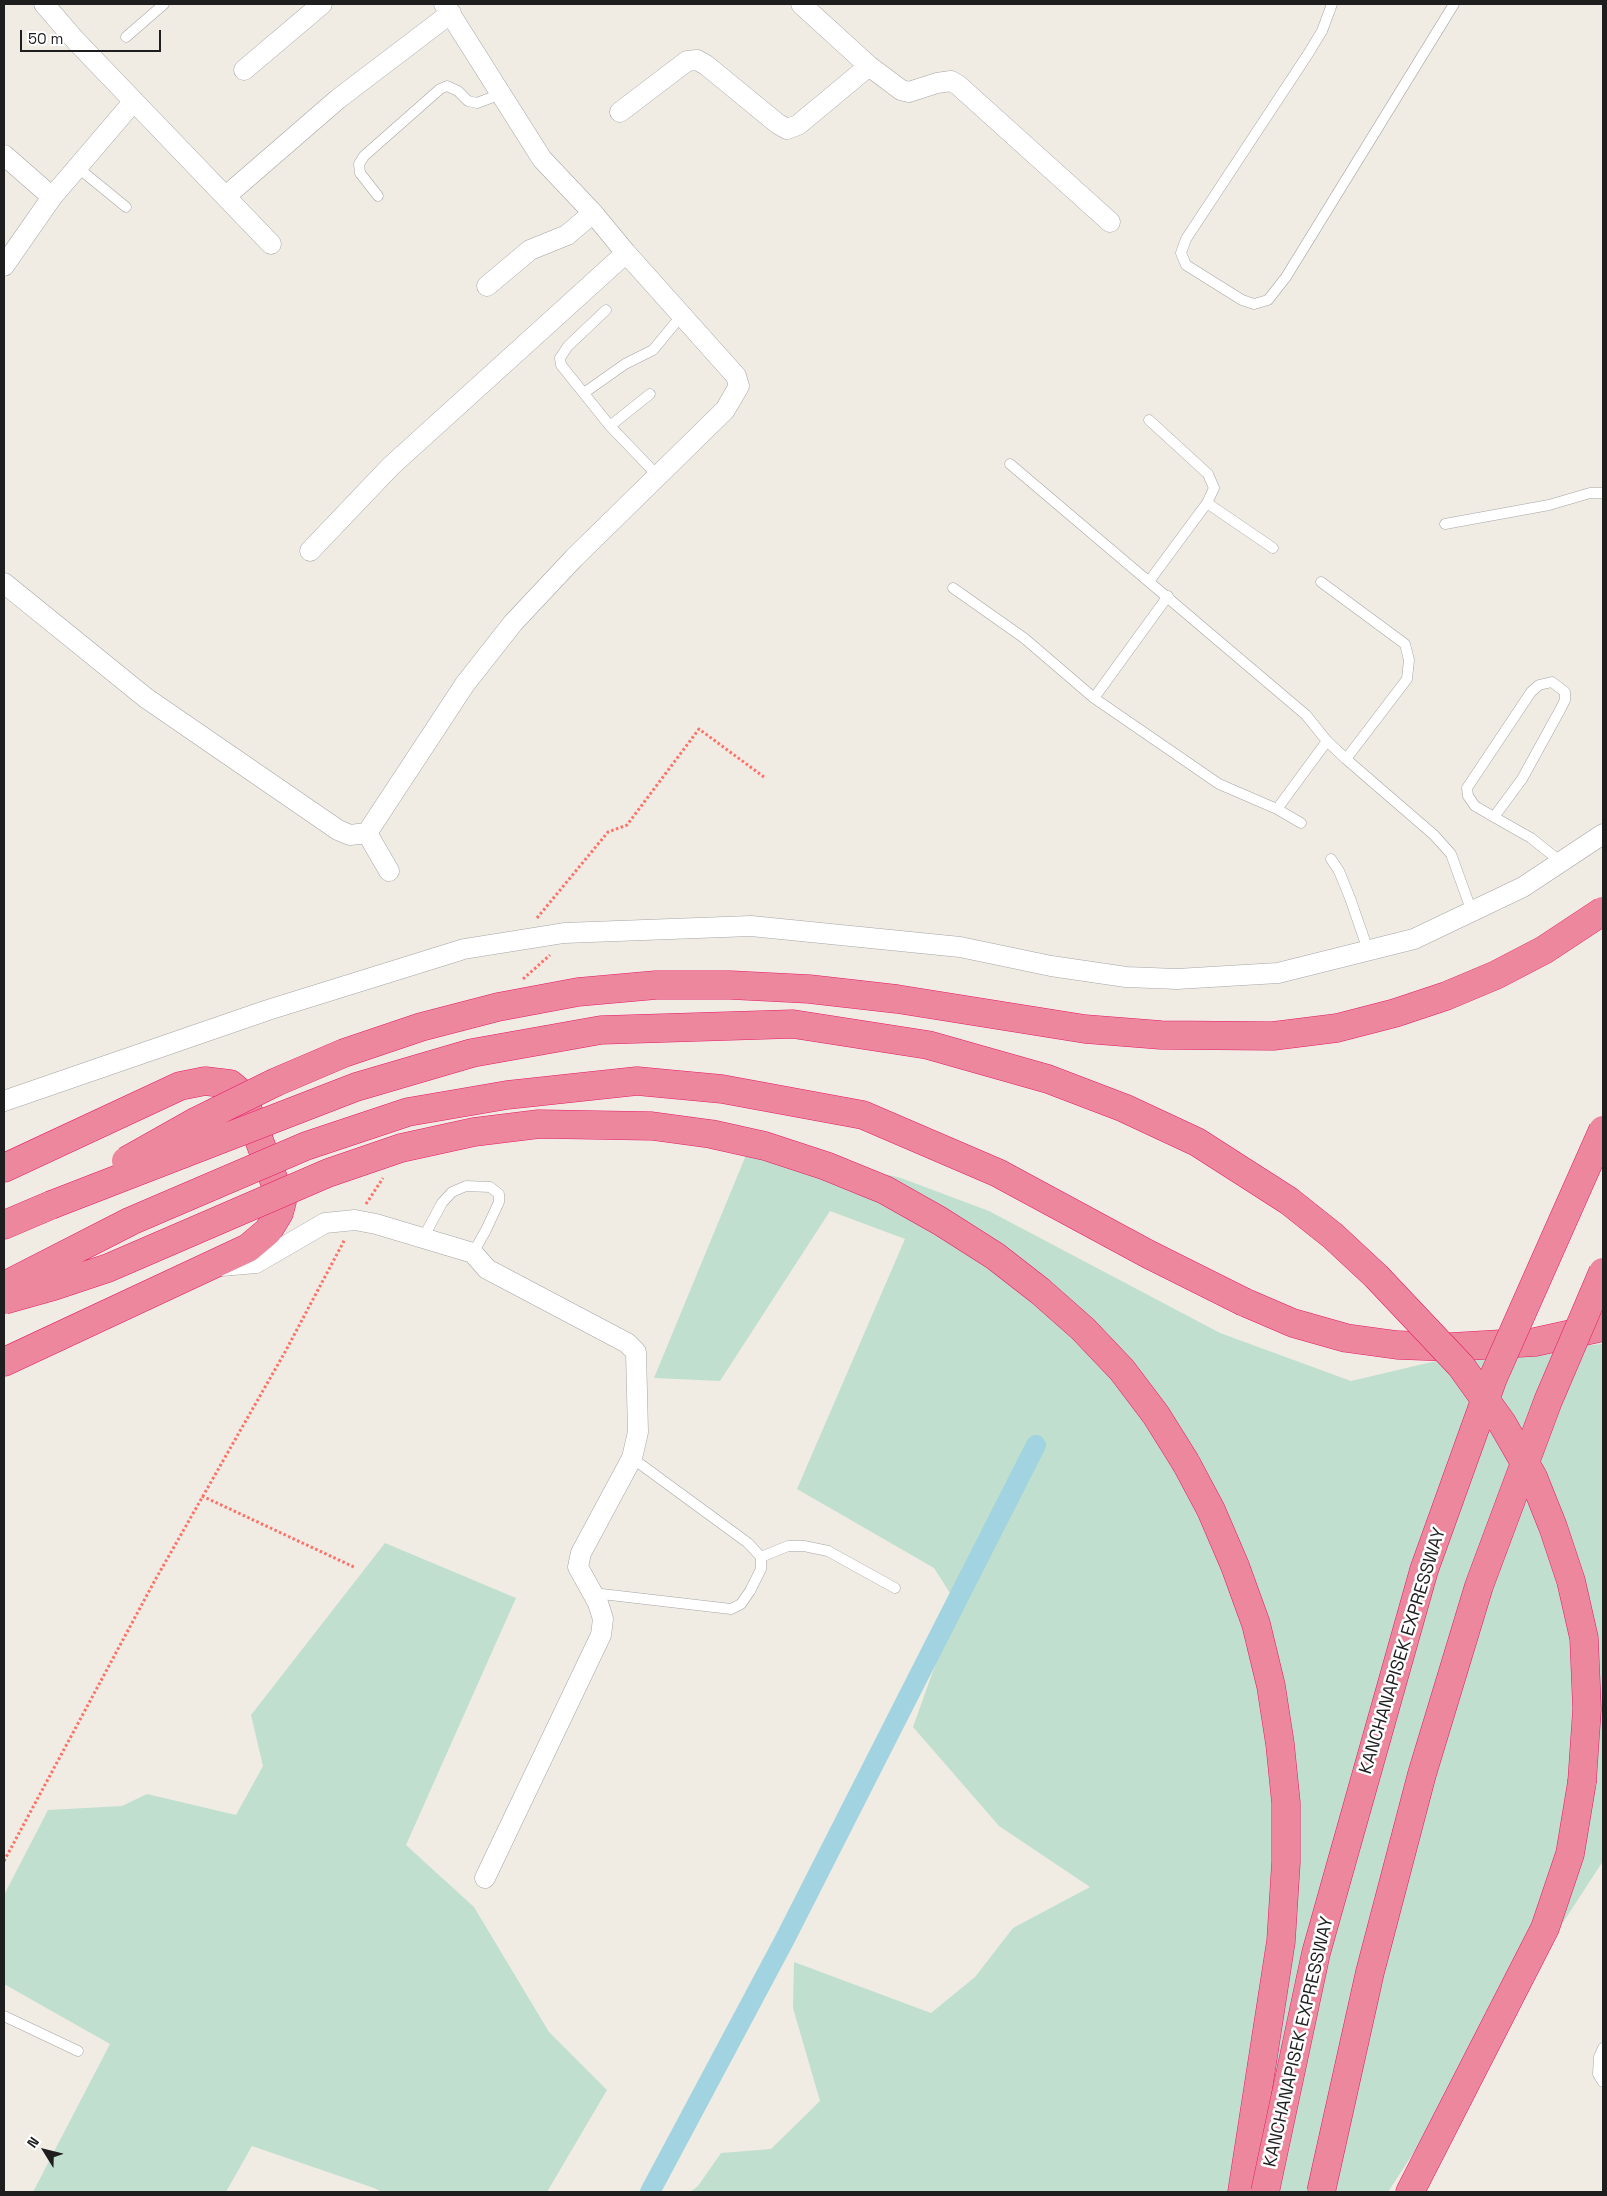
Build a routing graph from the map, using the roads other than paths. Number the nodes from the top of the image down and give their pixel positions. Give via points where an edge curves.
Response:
1 (44, 4) edge
2 (164, 4) edge
3 (322, 4) edge
4 (801, 4) edge
5 (1332, 4) edge
6 (1454, 4) edge
7 (448, 8) edge
8 (126, 37) dead end
9 (869, 66) junction
10 (244, 70) dead end
11 (501, 94) junction
12 (134, 100) junction
13 (620, 112) dead end
14 (4, 155) edge
15 (77, 167) junction
16 (226, 196) junction
17 (378, 196) dead end
18 (52, 197) junction
19 (126, 207) dead end
20 (593, 212) junction
21 (1110, 222) dead end
22 (271, 244) dead end
23 (626, 253) junction
24 (4, 266) edge
25 (487, 286) dead end
26 (606, 310) dead end
27 (682, 316) junction
28 (584, 393) junction
29 (650, 394) dead end
30 (1149, 420) dead end
31 (610, 426) junction
32 (1010, 464) dead end
33 (658, 476) junction
34 (1603, 493) edge
35 (1207, 502) junction
36 (1445, 524) dead end
37 (1272, 548) dead end
38 (310, 551) dead end
39 (1150, 580) junction
40 (1321, 582) dead end
41 (4, 583) edge
42 (953, 588) dead end
43 (1168, 596) junction
44 (1094, 698) junction
45 (1327, 741) junction
46 (1346, 759) junction
47 (1277, 810) junction
48 (1494, 817) junction
49 (1300, 823) dead end
50 (367, 833) junction
51 (1603, 834) edge
52 (1331, 859) dead end
53 (1561, 862) junction
54 (389, 871) dead end
55 (1603, 911) edge
56 (1472, 912) junction
57 (1368, 950) junction
58 (4, 1101) edge
59 (1603, 1130) edge
60 (4, 1168) edge
61 (51, 1205) junction
62 (4, 1225) edge
63 (423, 1238) junction
64 (473, 1253) junction
65 (206, 1268) junction
66 (1603, 1272) edge
67 (4, 1286) edge
68 (4, 1300) edge
69 (1603, 1327) edge
70 (4, 1362) edge
71 (632, 1458) junction
72 (761, 1557) junction
73 (895, 1588) dead end
74 (592, 1593) junction
75 (485, 1878) dead end
76 (4, 2016) edge
77 (1603, 2048) edge
78 (78, 2051) dead end
79 (1603, 2082) edge
80 (1242, 2192) edge
81 (1265, 2192) edge
82 (1320, 2192) edge
83 (1410, 2192) edge

1 - 12 street
2 - 8 lane
3 - 10 street
4 - 9 street
5 - 6 lane via 1322,31 1186,239 1181,253 1186,265 1242,300 1254,304 1268,300 1286,277
7 - 11 street
7 - 16 street
9 - 13 street via 798,125 787,128 697,60 687,61
9 - 21 street via 900,90 909,92 951,81
11 - 17 lane via 477,103 468,101 447,86 440,89 359,164 360,173
11 - 20 street via 542,159
12 - 15 street
12 - 16 street
14 - 18 street
15 - 18 street
15 - 19 lane
16 - 22 street
18 - 24 street
20 - 23 street
20 - 25 street via 567,235 530,250
23 - 27 street
23 - 38 street via 391,466
26 - 28 lane via 568,346 560,358 561,365
27 - 28 lane via 653,350 625,364
27 - 33 street via 736,376 738,386 726,410
28 - 31 lane
29 - 31 lane
30 - 35 lane via 1208,474 1214,488
31 - 33 lane
32 - 39 lane
33 - 50 street via 513,623 465,684
34 - 36 lane via 1590,493 1549,505
35 - 37 lane
35 - 39 lane
39 - 43 lane
40 - 46 lane via 1405,644 1409,660 1407,679
41 - 50 street via 146,698 338,830 350,835
42 - 44 lane via 1024,638
43 - 44 lane
43 - 45 lane via 1306,714
44 - 47 lane via 1218,784
45 - 46 lane
45 - 47 lane
46 - 56 lane via 1434,835 1451,854
47 - 49 lane
48 - 48 lane via 1522,779 1565,700 1565,692 1552,682 1539,685 1531,692 1470,780 1468,796 1475,806
48 - 53 lane via 1531,838
50 - 54 street
51 - 53 street
52 - 57 lane via 1350,898
53 - 56 street via 1523,887
55 - 61 highway, bridge via 1544,950 1446,996 1337,1028 1273,1036 1181,1036 1085,1029 897,999 809,989 730,985 578,992 498,1007 421,1027 344,1053 276,1082 197,1121
56 - 57 street via 1414,939
57 - 58 street via 1278,973 1177,979 1126,977 1051,966 960,947 751,926 564,933 464,949 268,1010
59 - 81 highway, KANCHANAPISEK EXPRESSWAY, bridge via 1493,1378 1424,1570 1316,1953
60 - 65 highway via 180,1086 205,1081 230,1084 242,1094 282,1202 268,1231 248,1248
61 - 62 highway
61 - 83 highway, bridge via 356,1087 472,1053 601,1030 793,1024 928,1045 1048,1079 1124,1108 1197,1142 1289,1201 1340,1243 1418,1318 1461,1366 1502,1422 1533,1477 1553,1527 1571,1581 1584,1638 1587,1709 1582,1782 1570,1854 1545,1928
63 - 64 street
63 - 64 lane via 442,1203 452,1192 466,1186 490,1187 499,1194 499,1202
63 - 65 street via 355,1220 325,1223 256,1263
64 - 71 street via 493,1273 627,1343 636,1352 638,1432
65 - 70 highway
66 - 82 highway, bridge via 1548,1401 1479,1586 1422,1774 1373,1963
67 - 69 highway, bridge via 131,1222 288,1153 408,1112 507,1095 637,1081 722,1089 863,1115 998,1173 1244,1302 1293,1323 1346,1338 1397,1345 1451,1347 1534,1342
68 - 80 highway, bridge via 108,1268 328,1173 402,1148 474,1132 539,1124 652,1126 766,1146 885,1190 995,1256 1083,1328 1122,1370 1156,1416 1211,1510 1256,1624 1271,1686 1280,1744 1286,1803 1286,1862 1281,1941
71 - 72 lane via 748,1543
71 - 74 street via 581,1553 578,1567
72 - 73 lane via 788,1546 828,1551
72 - 74 lane via 761,1569 750,1591 741,1604 730,1609
74 - 75 street via 603,1619 601,1635
76 - 78 lane
77 - 79 lane via 1598,2074

